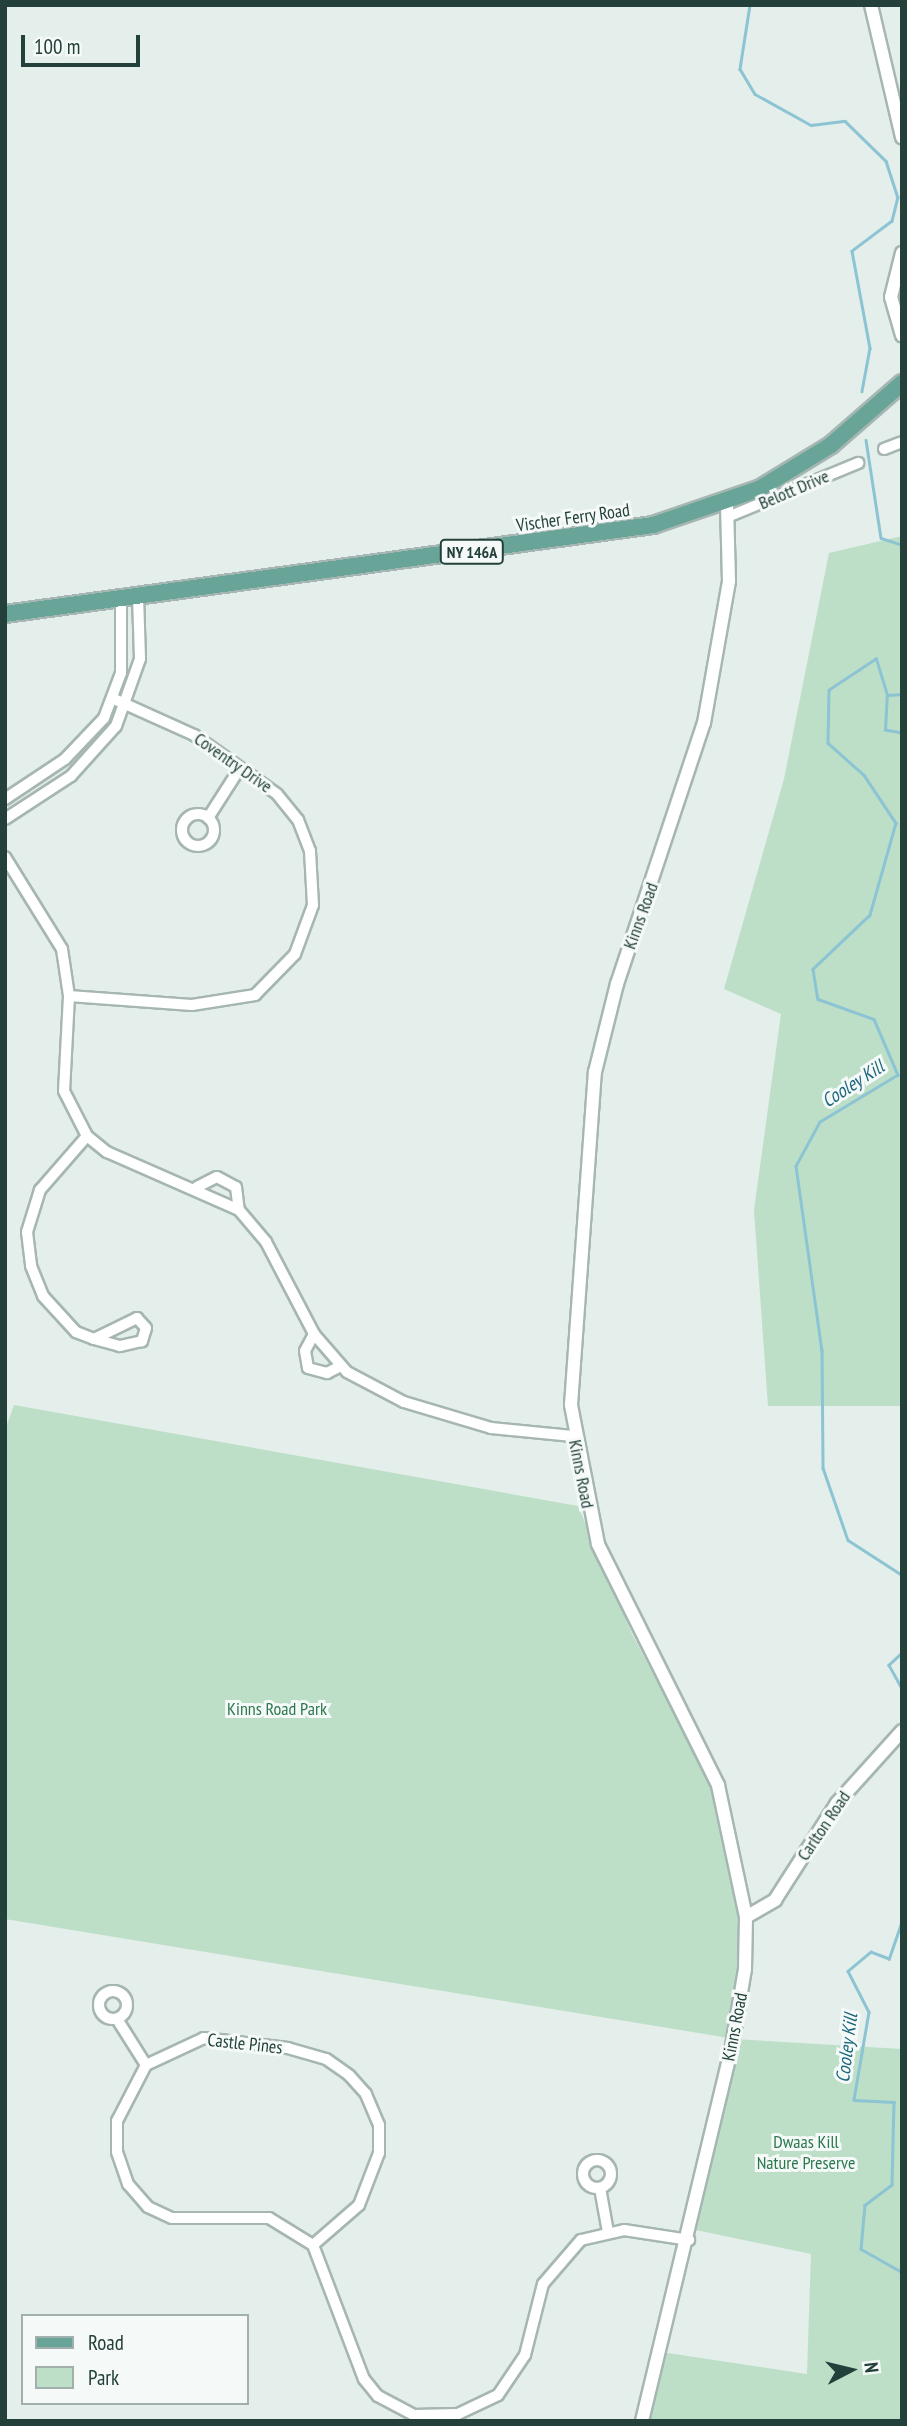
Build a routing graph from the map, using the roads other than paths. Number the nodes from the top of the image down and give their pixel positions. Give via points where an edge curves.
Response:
1 (871, 5) edge
2 (902, 136) edge
3 (902, 253) edge
4 (902, 335) edge
5 (901, 385) edge
6 (902, 442) edge
7 (884, 449) dead end
8 (858, 463) dead end
9 (729, 509) junction
10 (138, 596) junction
11 (121, 598) junction
12 (5, 614) edge
13 (114, 699) junction
14 (126, 704) junction
15 (240, 768) junction
16 (5, 799) edge
17 (208, 818) dead end
18 (5, 820) edge
19 (5, 857) edge
20 (69, 996) junction
21 (87, 1136) junction
22 (197, 1187) junction
23 (239, 1210) junction
24 (314, 1334) junction
25 (94, 1339) junction
26 (341, 1366) junction
27 (573, 1436) junction
28 (902, 1731) edge
29 (746, 1917) junction
30 (117, 2019) dead end
31 (146, 2065) junction
32 (600, 2188) dead end
33 (608, 2232) junction
34 (689, 2240) junction
35 (313, 2245) junction
36 (642, 2421) edge

1 - 2 street
3 - 4 street via 891,297
5 - 9 main road, Vischer Ferry Road / NY 146A via 831,445
6 - 7 street
8 - 9 street, Belott Drive
9 - 10 main road, Vischer Ferry Road / NY 146A via 610,533
9 - 27 street, Kinns Road via 729,581 698,747 617,984 595,1072
10 - 11 main road, Vischer Ferry Road / NY 146A
10 - 14 street via 140,659
11 - 12 main road, Vischer Ferry Road / NY 146A
11 - 13 street via 125,648
13 - 14 street, Coventry Drive
13 - 16 street via 84,744
14 - 15 street, Coventry Drive via 194,735
14 - 18 street via 97,752
15 - 17 street
15 - 20 street, Coventry Drive via 289,808 310,851 313,905 289,962 271,982 240,1000 192,1005
19 - 20 street via 62,949
20 - 21 street via 64,1091
21 - 22 street via 127,1161
21 - 25 street via 40,1190 27,1231 31,1266 43,1297 76,1332
22 - 23 street
22 - 23 street via 228,1179 236,1187
23 - 24 street via 266,1242
24 - 26 street
24 - 26 street via 305,1351 309,1368 327,1373
25 - 25 street via 135,1344 145,1328 137,1318 124,1319
26 - 27 street via 404,1402 453,1419
27 - 29 street, Kinns Road via 610,1573 718,1786
28 - 29 street, Carlton Road via 837,1803 775,1900
29 - 34 street, Kinns Road via 740,2006
30 - 31 street
31 - 35 street via 128,2090 116,2136 128,2184 148,2207 172,2218 270,2218
31 - 35 street, Castle Pines via 204,2039 244,2041 326,2059 349,2075 366,2094 379,2125 379,2152 359,2205
32 - 33 street
33 - 34 street
33 - 35 street via 581,2240 552,2267 525,2355 498,2395 471,2411 446,2416 400,2409 364,2378
34 - 36 street, Kinns Road

